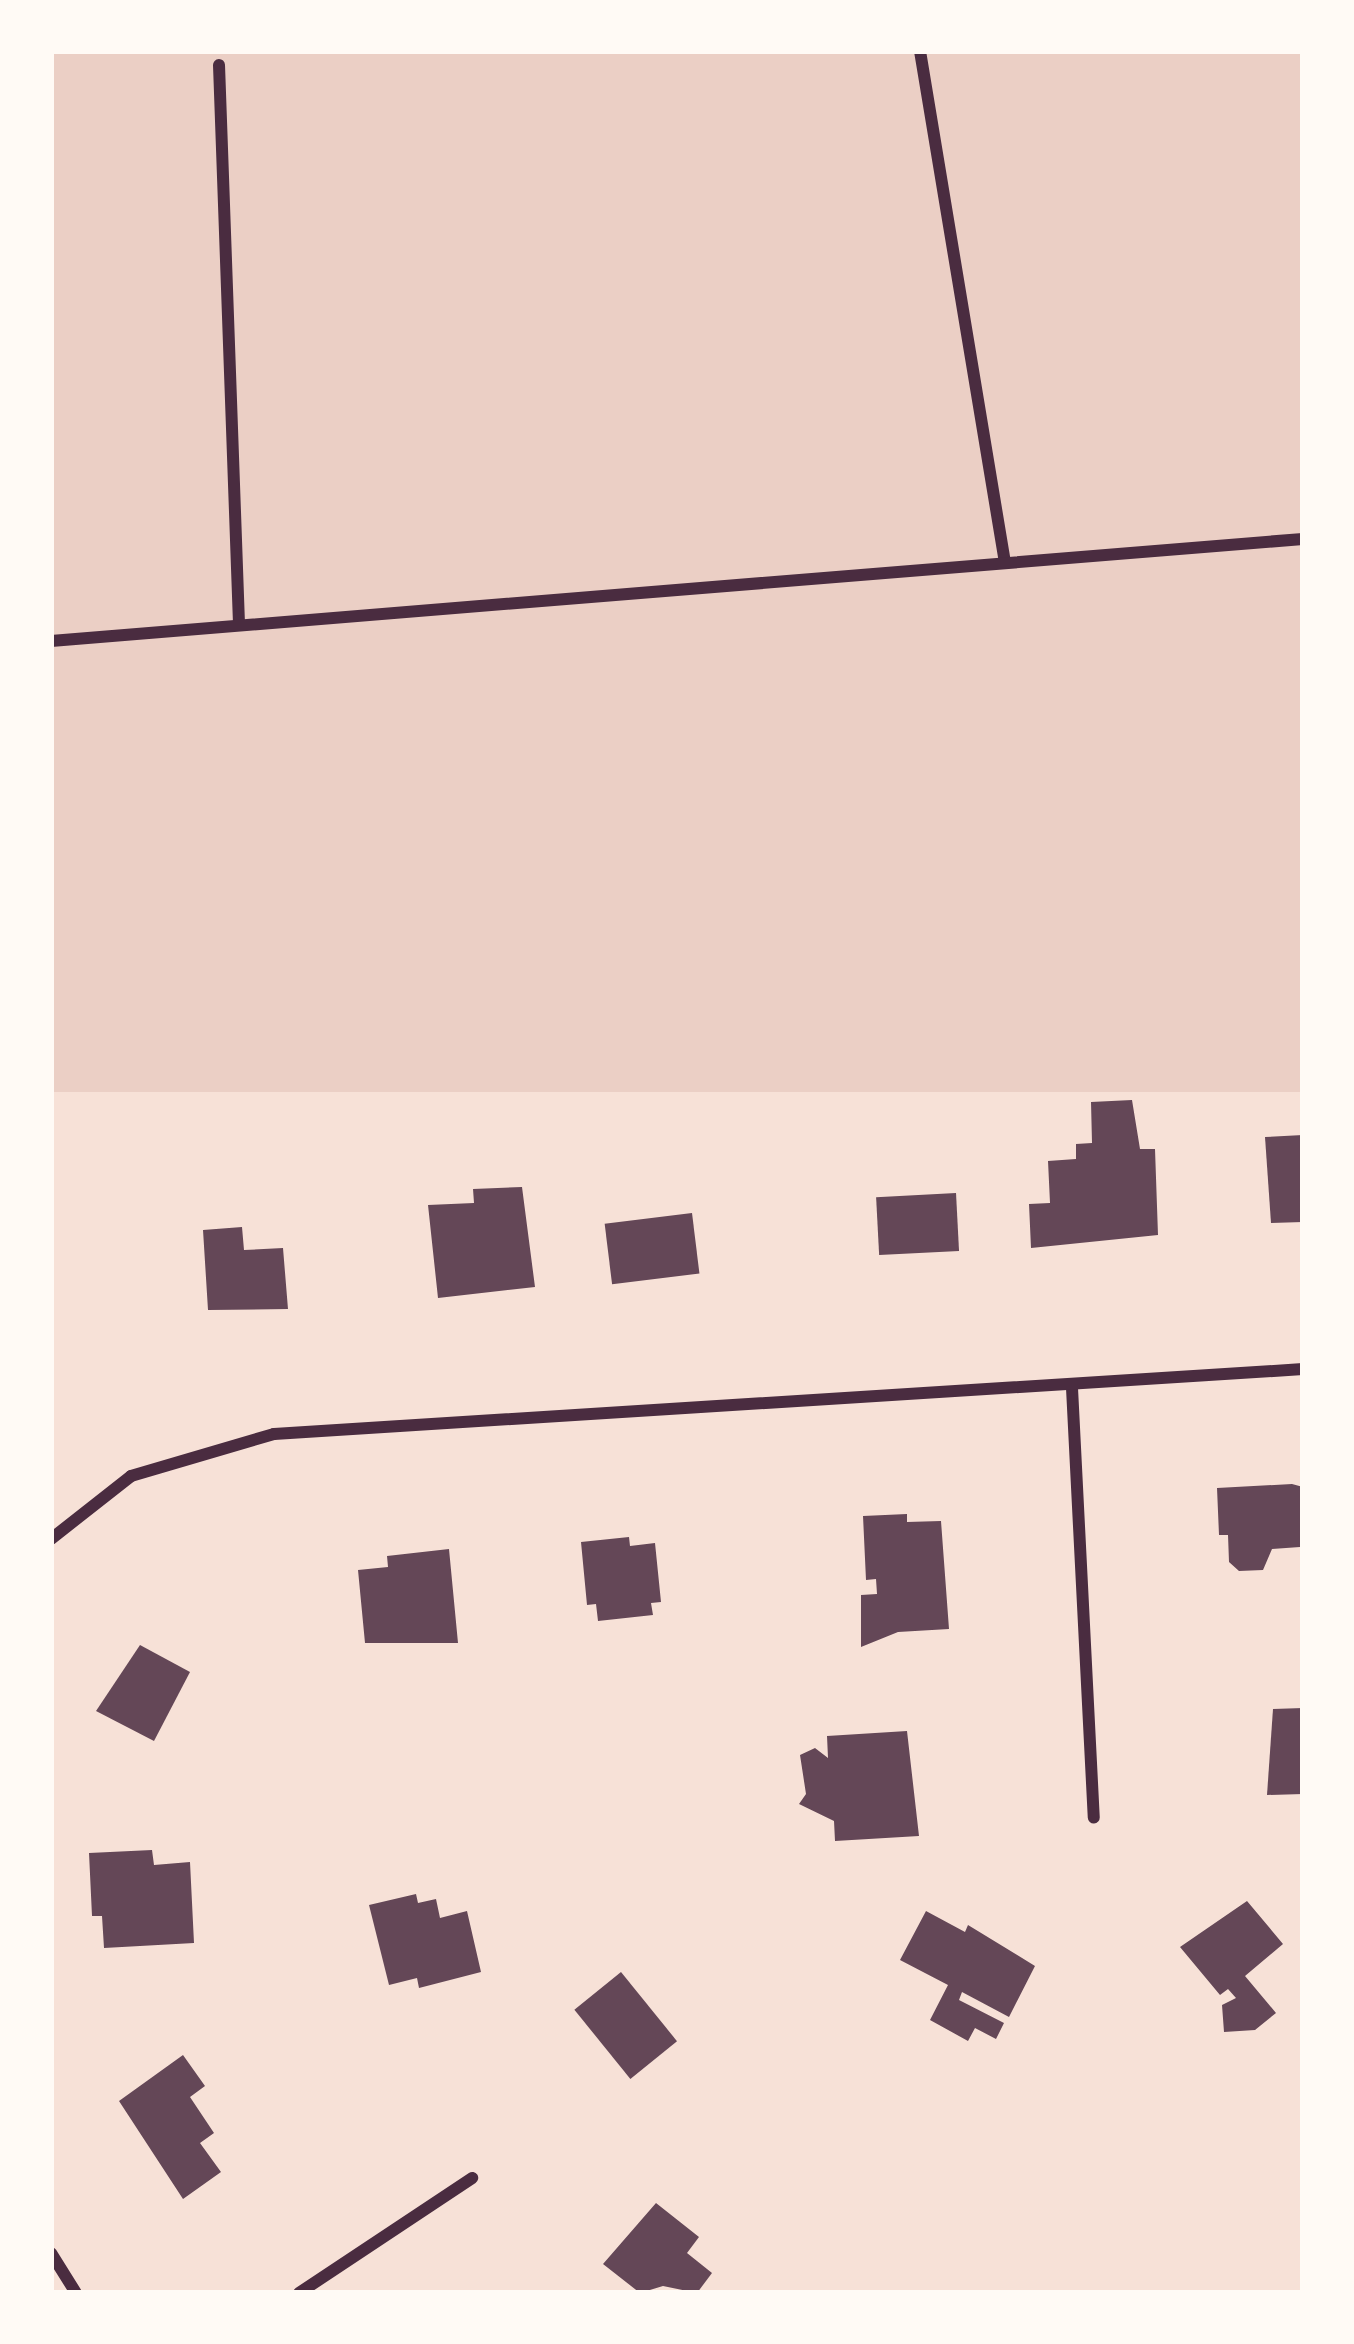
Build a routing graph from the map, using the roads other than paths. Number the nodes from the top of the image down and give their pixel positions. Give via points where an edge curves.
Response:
1 (920, 51) edge
2 (219, 65) dead end
3 (1303, 539) edge
4 (1005, 563) junction
5 (239, 625) junction
6 (51, 641) edge
7 (1303, 1370) edge
8 (1072, 1388) junction
9 (51, 1538) edge
10 (1094, 1817) dead end
11 (472, 2178) dead end
12 (51, 2253) edge
13 (76, 2293) edge
14 (299, 2293) edge

1 - 4 street
2 - 5 street
3 - 4 street
4 - 5 street
5 - 6 street
7 - 8 street
8 - 9 street via 274,1434 131,1476
8 - 10 street
11 - 14 street
12 - 13 street

